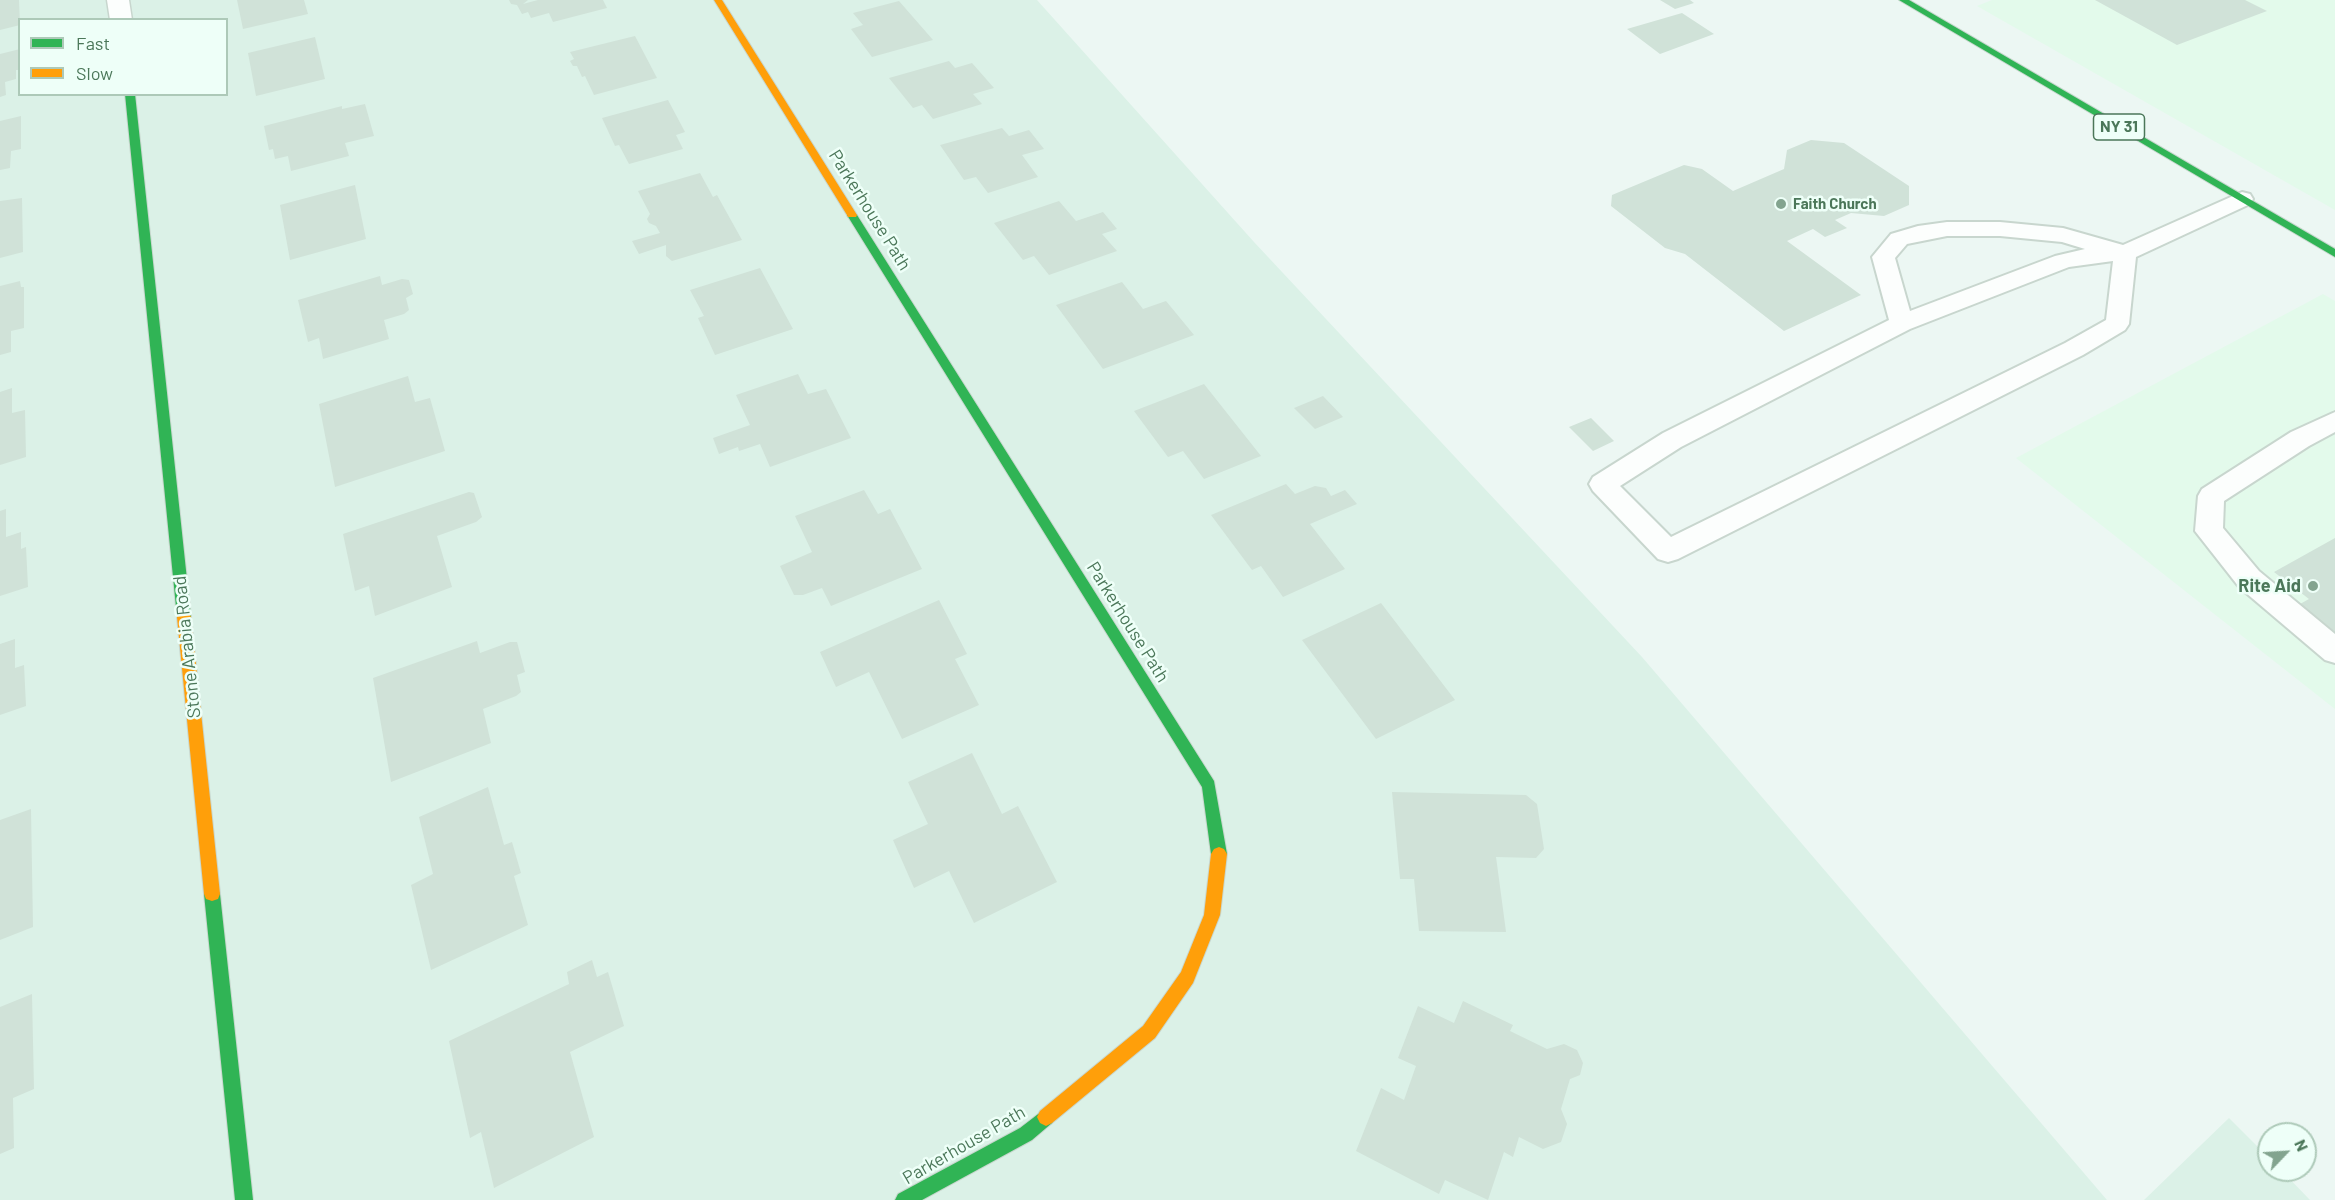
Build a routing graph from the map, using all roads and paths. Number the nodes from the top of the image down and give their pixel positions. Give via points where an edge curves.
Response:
1 (118, 0) edge
2 (718, 0) edge
3 (1903, 0) edge
4 (121, 18) edge
5 (130, 96) edge
6 (2241, 199) junction
7 (2125, 253) junction
8 (2335, 254) edge
9 (1902, 324) junction
10 (2335, 421) edge
11 (2335, 651) edge
12 (244, 1200) edge
13 (904, 1200) edge

1 - 4 street
2 - 13 street, Parkerhouse Path via 1209,786 1219,848 1212,915 1187,977 1149,1032 1026,1134
3 - 6 street, NY 31
5 - 12 street, Stone Arabia Road
6 - 7 lane
6 - 8 street, NY 31
7 - 9 lane via 2063,261
7 - 9 lane via 2062,235 2021,231 1947,229 1899,239 1883,256
7 - 9 lane via 2117,324 1668,551 1602,484 1672,440
10 - 11 lane via 2211,496 2209,531 2249,579

